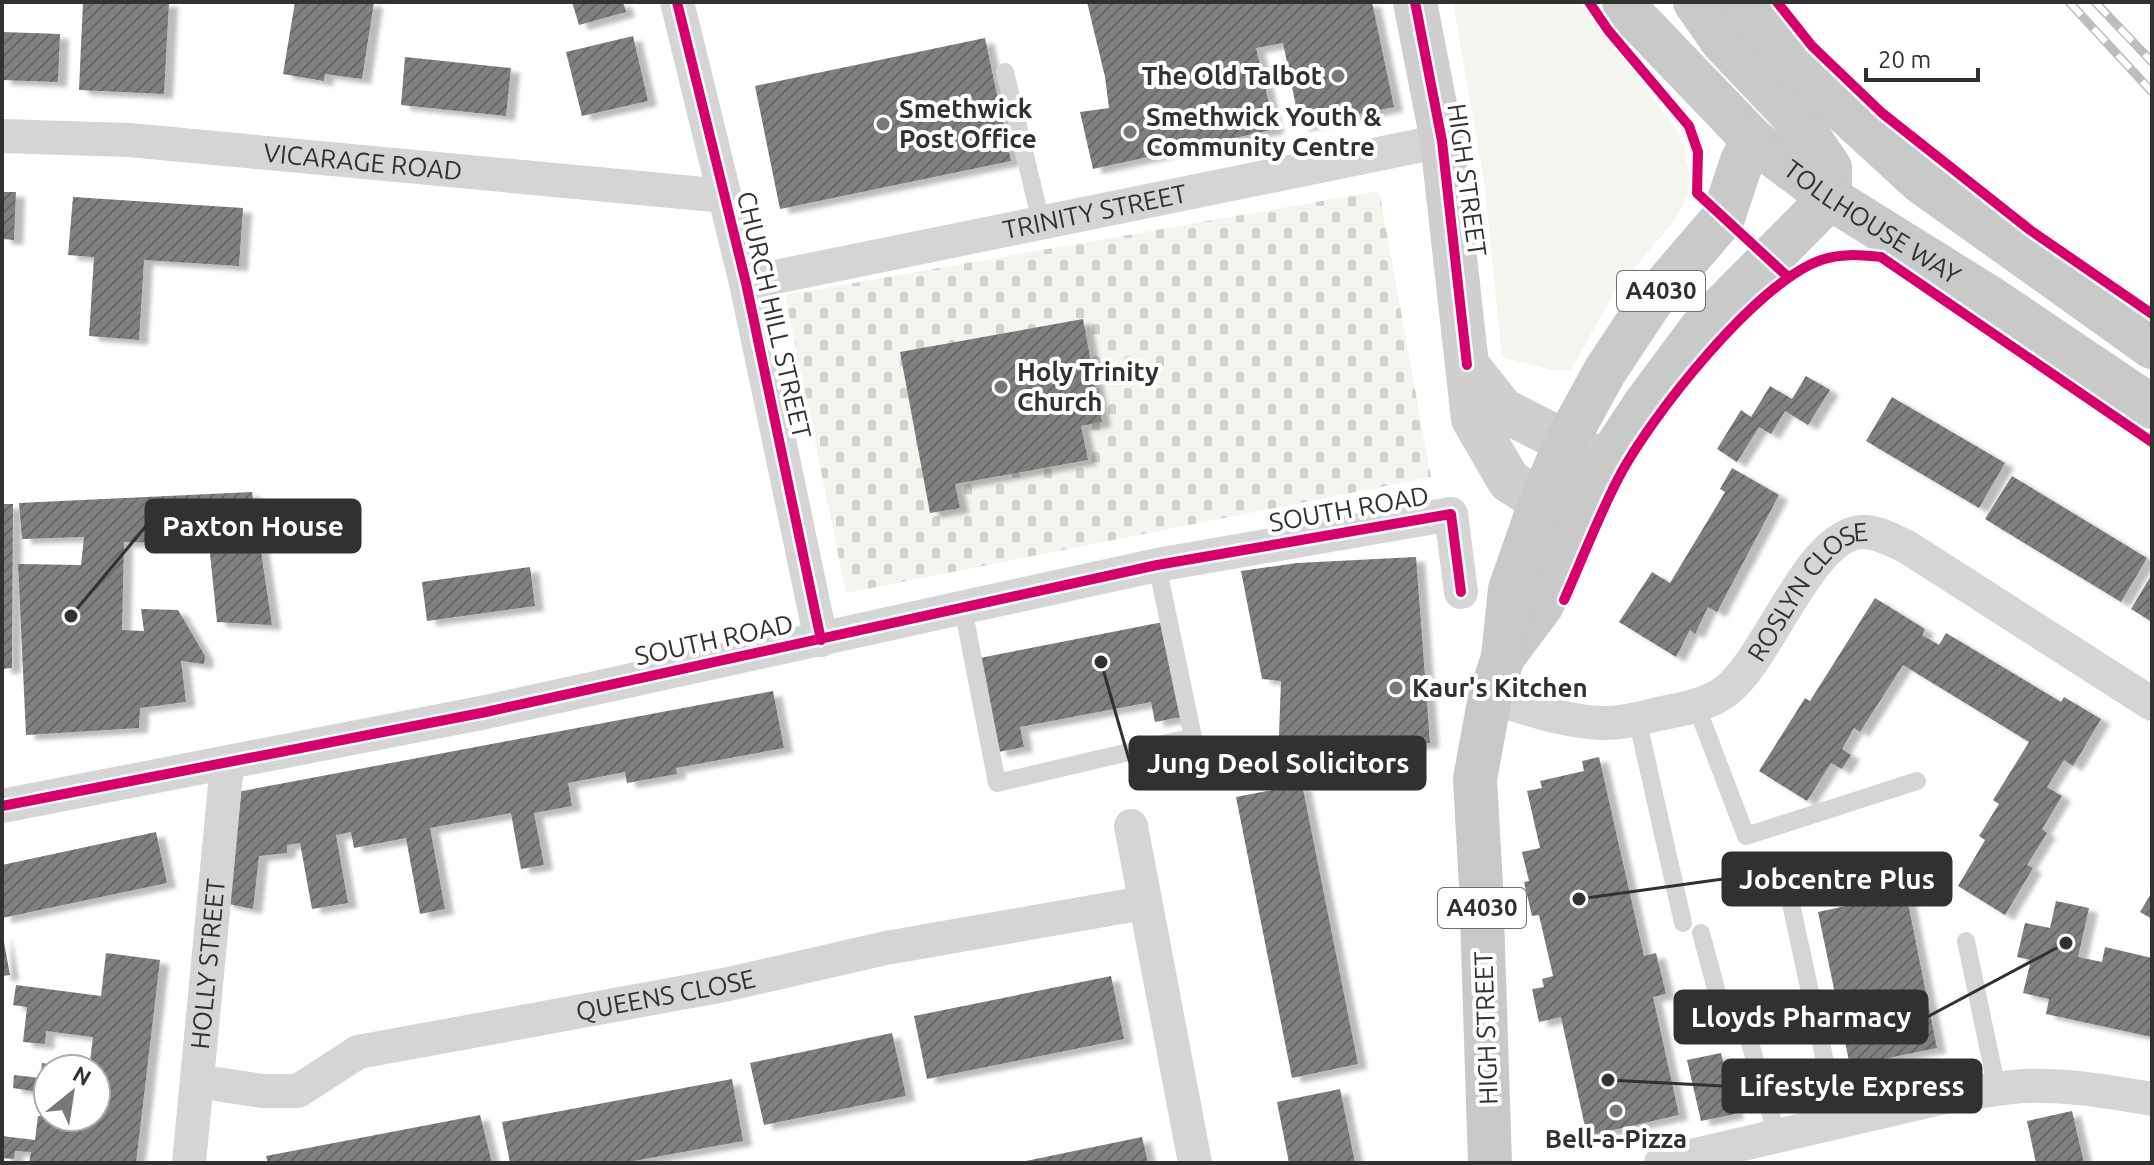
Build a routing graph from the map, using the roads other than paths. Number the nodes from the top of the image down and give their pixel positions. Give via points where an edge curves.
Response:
1 (677, 2) edge
2 (1415, 2) edge
3 (1695, 2) edge
4 (1741, 2) edge
5 (1627, 6) edge
6 (1005, 72) dead end
7 (2, 136) edge
8 (1753, 140) junction
9 (1442, 141) junction
10 (725, 196) junction
11 (1830, 198) junction
12 (1041, 222) junction
13 (746, 283) junction
14 (2152, 347) edge
15 (1467, 365) junction
16 (2152, 407) edge
17 (1566, 442) junction
18 (1606, 463) junction
19 (1541, 501) junction
20 (1157, 565) junction
21 (1461, 592) dead end
22 (963, 608) junction
23 (821, 640) junction
24 (1496, 677) junction
25 (2152, 704) edge
26 (1696, 705) junction
27 (1637, 718) junction
28 (227, 764) junction
29 (1917, 781) dead end
30 (2, 806) edge
31 (1131, 826) dead end
32 (1790, 899) dead end
33 (1144, 903) junction
34 (1683, 923) dead end
35 (1701, 933) dead end
36 (1966, 941) dead end
37 (197, 1081) junction
38 (1997, 1089) junction
39 (2152, 1099) edge
40 (1838, 1122) junction
41 (1777, 1136) junction
42 (1713, 1157) edge
43 (189, 1163) edge
44 (1195, 1163) edge
45 (1490, 1163) edge
46 (1661, 1163) edge

1 - 10 street, CHURCH HILL STREET
2 - 9 main road, HIGH STREET
3 - 11 main road via 1722,41 1799,122 1830,168
4 - 14 main road, TOLLHOUSE WAY via 1787,59 1921,182
5 - 8 main road, TOLLHOUSE WAY
6 - 12 lane
7 - 10 street, VICARAGE ROAD via 129,140
8 - 11 main road, TOLLHOUSE WAY
8 - 17 main road, HIGH STREET / A4030 via 1723,218 1650,303
9 - 12 street, TRINITY STREET
9 - 15 main road, HIGH STREET
10 - 13 street, CHURCH HILL STREET
11 - 16 main road, TOLLHOUSE WAY
11 - 18 main road, HIGH STREET / A4030 via 1702,327
12 - 13 street, TRINITY STREET
13 - 23 street, CHURCH HILL STREET
15 - 17 main road via 1503,410
15 - 19 main road, HIGH STREET via 1473,419 1509,481
17 - 18 main road
17 - 19 main road, HIGH STREET / A4030
18 - 19 main road, HIGH STREET via 1575,482 1561,508
18 - 24 main road, HIGH STREET / A4030 via 1542,605
19 - 24 main road, HIGH STREET / A4030 via 1510,589
20 - 21 street, SOUTH ROAD via 1451,514
20 - 22 street, SOUTH ROAD
20 - 22 lane via 1193,737 997,783
22 - 23 street, SOUTH ROAD
23 - 28 street, SOUTH ROAD
24 - 27 street, ROSLYN CLOSE via 1554,717 1605,723
24 - 45 main road, HIGH STREET / A4030 via 1475,779
25 - 26 street, ROSLYN CLOSE via 1907,547 1861,532 1843,536 1818,559 1743,674 1726,691
26 - 27 street, ROSLYN CLOSE
26 - 29 lane via 1746,836
27 - 34 lane
28 - 30 street, SOUTH ROAD
28 - 37 street, HOLLY STREET
31 - 33 street
32 - 40 lane
33 - 37 street, QUEENS CLOSE via 358,1052 298,1091
33 - 44 street
35 - 41 lane via 1719,1000 1746,1029
36 - 38 lane
37 - 43 street, HOLLY STREET
38 - 39 street via 2087,1088
38 - 40 street
40 - 41 street
41 - 42 street
42 - 46 street

